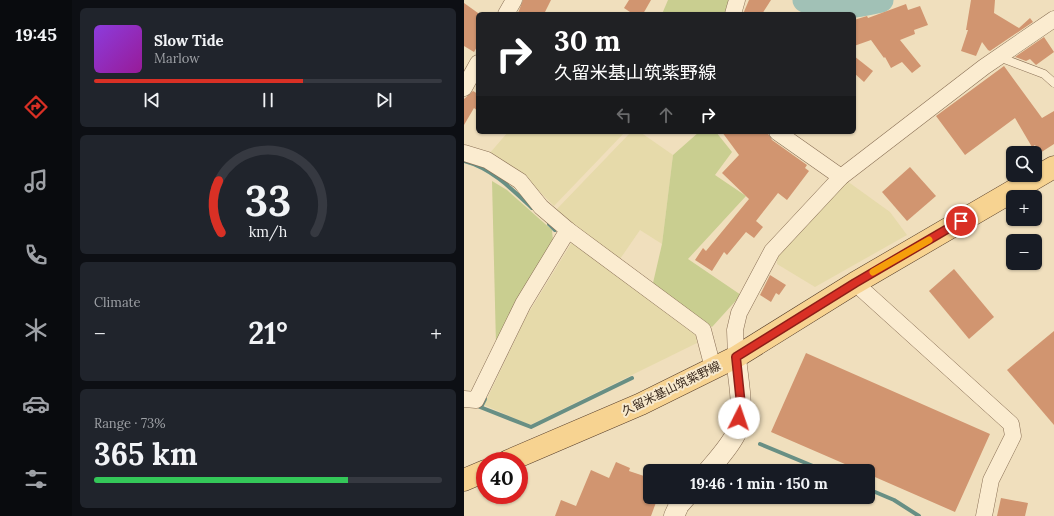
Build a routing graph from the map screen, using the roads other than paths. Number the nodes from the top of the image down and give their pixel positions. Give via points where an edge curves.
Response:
1 (514, 0) edge
2 (737, 0) edge
3 (507, 12) edge
4 (734, 12) edge
5 (1054, 19) edge
6 (999, 57) junction
7 (476, 67) edge
8 (1054, 84) edge
9 (464, 88) edge
10 (780, 134) edge
11 (464, 153) edge
12 (1054, 166) edge
13 (841, 177) junction
14 (568, 230) junction
15 (855, 283) junction
16 (736, 357) junction
17 (713, 368) junction
18 (464, 399) edge
19 (528, 452) edge
20 (714, 464) edge
21 (476, 475) edge
22 (464, 480) edge
23 (680, 504) edge
24 (674, 516) edge
25 (984, 516) edge

1 - 3 street
2 - 4 street
5 - 6 street
6 - 8 lane via 1044,74
6 - 13 street
7 - 9 street
10 - 13 street
11 - 14 street via 487,160 520,181 542,207
12 - 15 main road, 久留米基山筑紫野線
13 - 16 street via 772,251 739,313 735,330
14 - 17 street via 703,330
14 - 18 street via 523,304 476,400
15 - 16 main road, 久留米基山筑紫野線
15 - 25 street via 1011,424 1013,436 991,480
16 - 17 main road, 久留米基山筑紫野線
16 - 20 street via 741,405 737,431
17 - 19 main road, 久留米基山筑紫野線 via 641,404
21 - 22 main road
23 - 24 street

